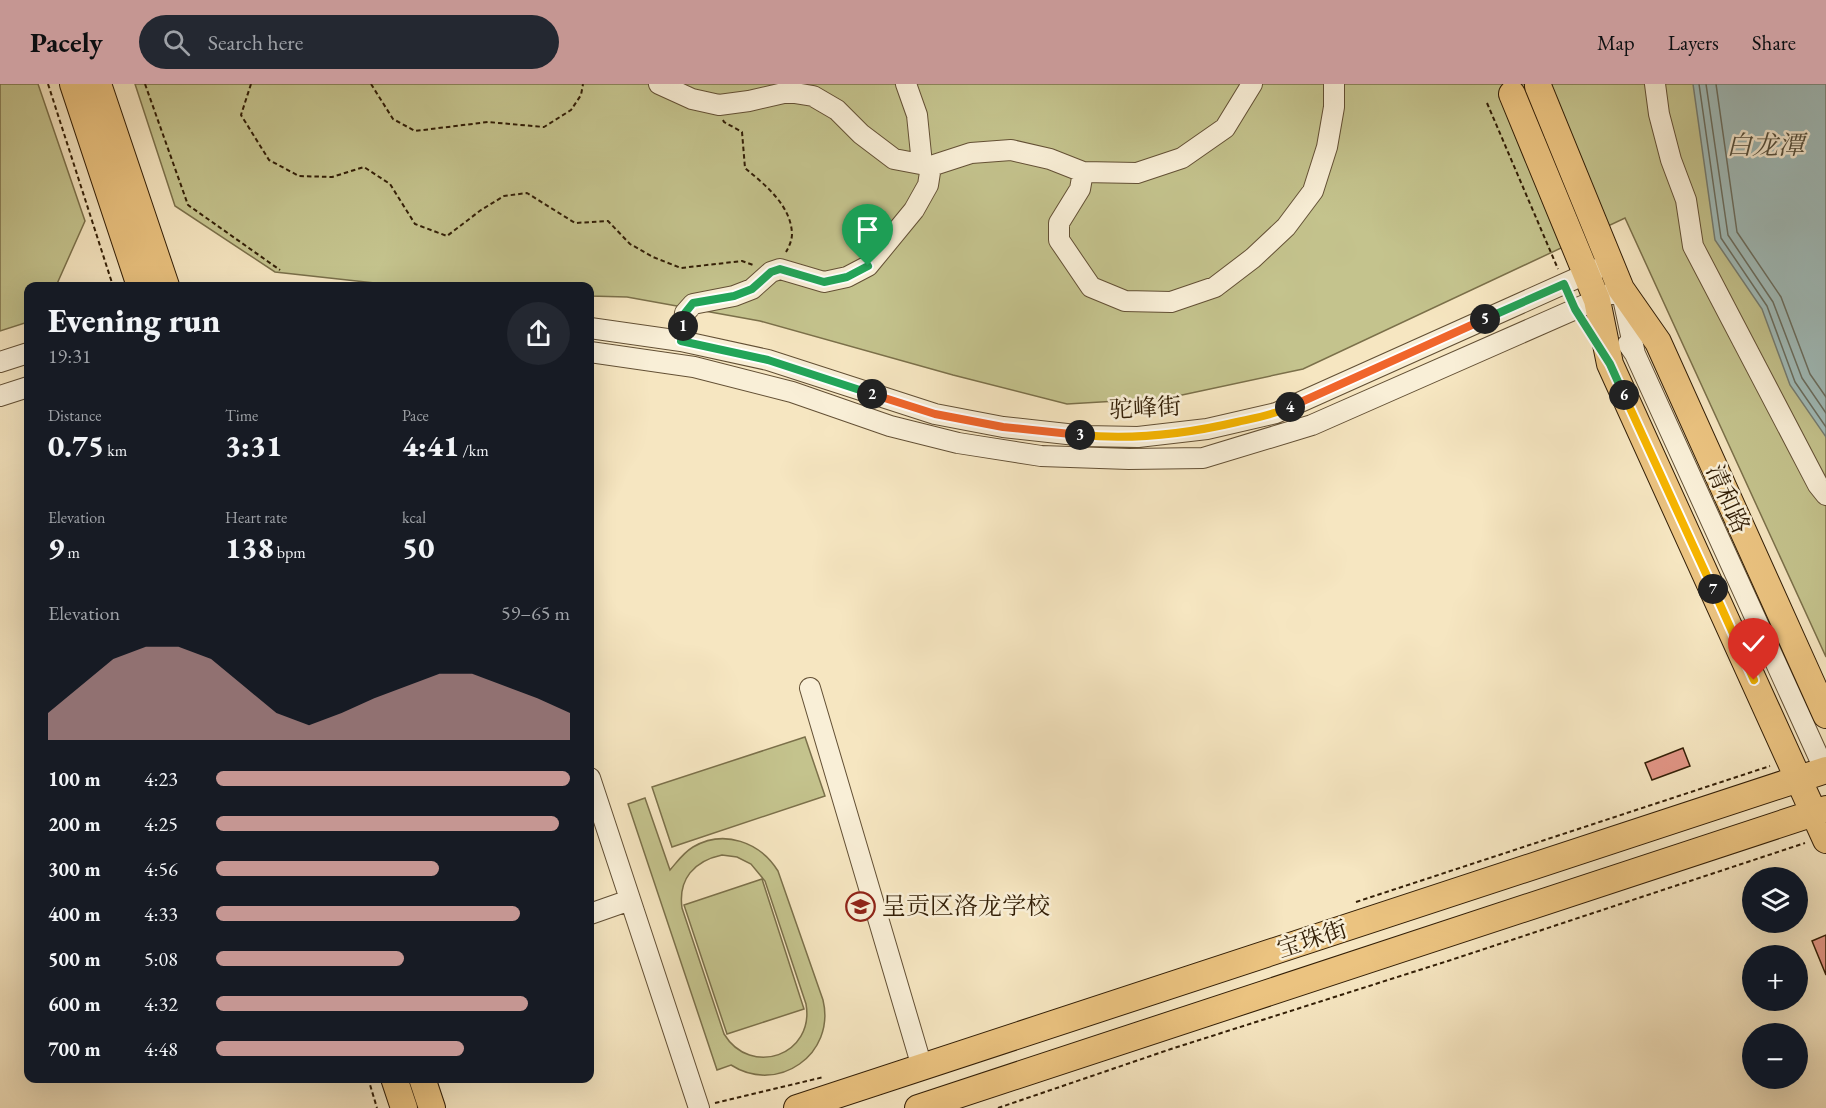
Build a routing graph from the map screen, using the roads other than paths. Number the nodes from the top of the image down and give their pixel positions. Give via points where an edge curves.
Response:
1 (73, 84) edge
2 (98, 84) edge
3 (659, 84) edge
4 (906, 84) edge
5 (1252, 84) edge
6 (1334, 84) edge
7 (1654, 84) edge
8 (1538, 86) dead end
9 (1512, 94) dead end
10 (927, 165) junction
11 (1083, 172) junction
12 (1610, 262) junction
13 (1575, 279) junction
14 (139, 282) edge
15 (165, 282) edge
16 (1621, 289) junction
17 (1597, 300) junction
18 (594, 329) edge
19 (681, 341) junction
20 (594, 353) edge
21 (24, 354) edge
22 (1635, 354) junction
23 (0, 362) edge
24 (24, 388) edge
25 (0, 396) edge
26 (1826, 495) edge
27 (810, 688) dead end
28 (1826, 715) edge
29 (1795, 769) junction
30 (1826, 771) edge
31 (594, 790) edge
32 (1823, 825) edge
33 (630, 900) junction
34 (594, 913) edge
35 (922, 1067) junction
36 (396, 1083) edge
37 (424, 1083) edge
38 (705, 1106) edge
39 (404, 1108) edge
40 (432, 1108) edge
41 (797, 1108) edge
42 (918, 1108) edge

1 - 14 main road
2 - 15 main road
3 - 10 street via 692,99 719,105 788,92 813,96 837,110 894,159
4 - 10 street
5 - 11 street via 1225,128 1182,158 1137,173
6 - 11 street via 1327,147 1312,191 1286,227 1215,287 1170,302 1125,301 1091,287 1059,240 1059,223 1080,189
7 - 26 street via 1671,160 1686,200 1693,246
8 - 12 main road, 清和路
9 - 13 main road, 清和路
10 - 11 street via 971,153 1011,150
10 - 19 street via 928,185 914,210 868,266 847,277 824,282 776,271 752,289 734,296 693,303 685,313
12 - 13 street, 驼峰街
12 - 16 main road, 清和路
13 - 17 main road, 清和路
13 - 19 street, 驼峰街 via 1276,413 1207,429 1138,437 1003,427 935,414 768,360
16 - 17 street, 驼峰街
16 - 22 street, 清和路
16 - 28 main road, 清和路 via 1658,342
17 - 20 street, 驼峰街 via 1312,425 1203,458 1041,456 958,443 890,426 792,392 694,367
17 - 22 street, 清和路
17 - 29 main road, 清和路 via 1610,364
18 - 19 street, 驼峰街
21 - 23 street
22 - 30 street, 清和路
24 - 25 street
27 - 35 street
29 - 30 main road, 宝珠街
29 - 32 main road, 清和路
29 - 35 main road, 宝珠街
31 - 33 street
32 - 42 main road, 宝珠街
33 - 34 street
33 - 38 street
35 - 41 main road, 宝珠街
36 - 39 main road
37 - 40 main road

